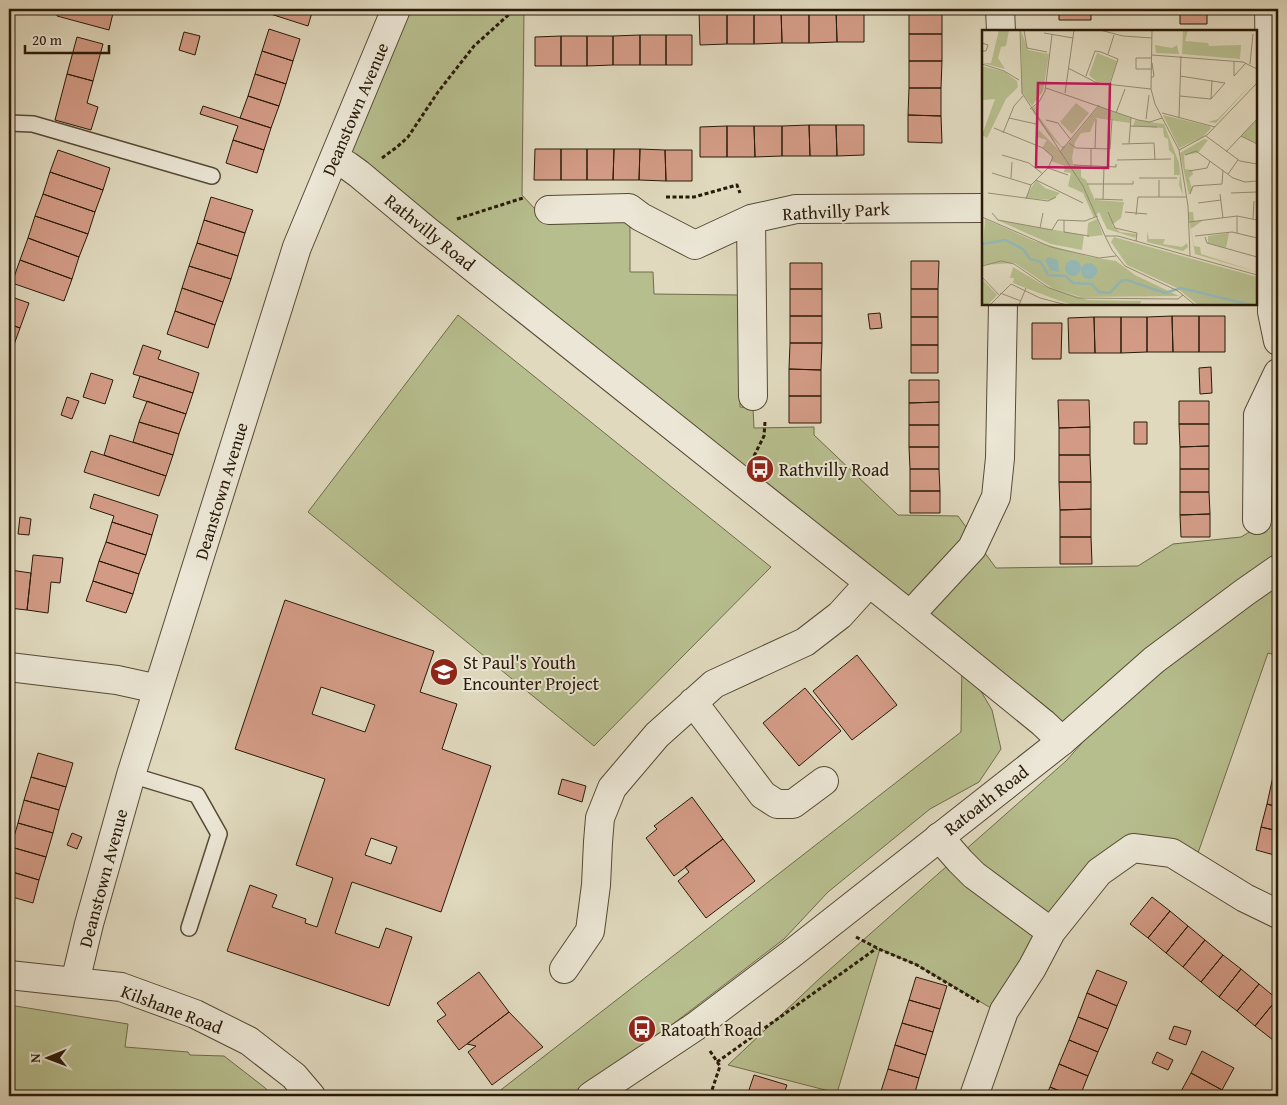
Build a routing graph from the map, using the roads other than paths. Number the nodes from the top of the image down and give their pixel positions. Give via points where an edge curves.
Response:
1 (396, 9) edge
2 (1000, 9) edge
3 (1268, 9) edge
4 (1001, 30) edge
5 (1274, 70) edge
6 (9, 123) edge
7 (334, 158) junction
8 (212, 176) dead end
9 (982, 208) edge
10 (549, 210) dead end
11 (751, 218) junction
12 (1264, 261) edge
13 (1003, 305) edge
14 (1278, 341) edge
15 (1278, 373) edge
16 (753, 396) road end
17 (1256, 520) dead end
18 (1278, 569) edge
19 (869, 583) junction
20 (910, 615) junction
21 (9, 667) edge
22 (158, 689) junction
23 (693, 702) junction
24 (1062, 741) junction
25 (131, 775) junction
26 (824, 781) dead end
27 (939, 837) junction
28 (1278, 914) edge
29 (188, 928) dead end
30 (1051, 932) junction
31 (564, 969) dead end
32 (9, 975) edge
33 (75, 982) junction
34 (311, 1096) edge
35 (591, 1096) edge
36 (974, 1096) edge

1 - 7 street, Deanstown Avenue
2 - 4 street
3 - 5 street
5 - 12 street
6 - 8 lane via 33,124
7 - 19 street, Rathvilly Road via 359,174
7 - 22 street, Deanstown Avenue via 297,247
9 - 11 street, Rathvilly Park via 796,209
10 - 11 street, Rathvilly Park via 629,208 695,245
11 - 16 street
12 - 14 street
13 - 20 street via 1000,458 996,497 972,548
15 - 17 street via 1258,415
18 - 24 street, Ratoath Road via 1154,660
19 - 20 street, Rathvilly Road
19 - 23 street via 840,615 805,642 714,684
20 - 24 street, Rathvilly Road
21 - 22 street via 117,680
22 - 25 street, Deanstown Avenue
23 - 26 street via 763,795 777,804 793,804
23 - 31 street via 657,734 612,788 600,818 590,931
24 - 27 street, Ratoath Road
25 - 29 lane via 198,795 219,834
25 - 33 street, Deanstown Avenue
27 - 30 street via 974,875
27 - 35 street, Ratoath Road via 696,1026
28 - 30 street via 1172,854 1133,848 1099,872
30 - 36 street via 1004,1011
32 - 33 street, Kilshane Road
33 - 34 street, Kilshane Road via 121,987 195,1014 250,1040 294,1076

